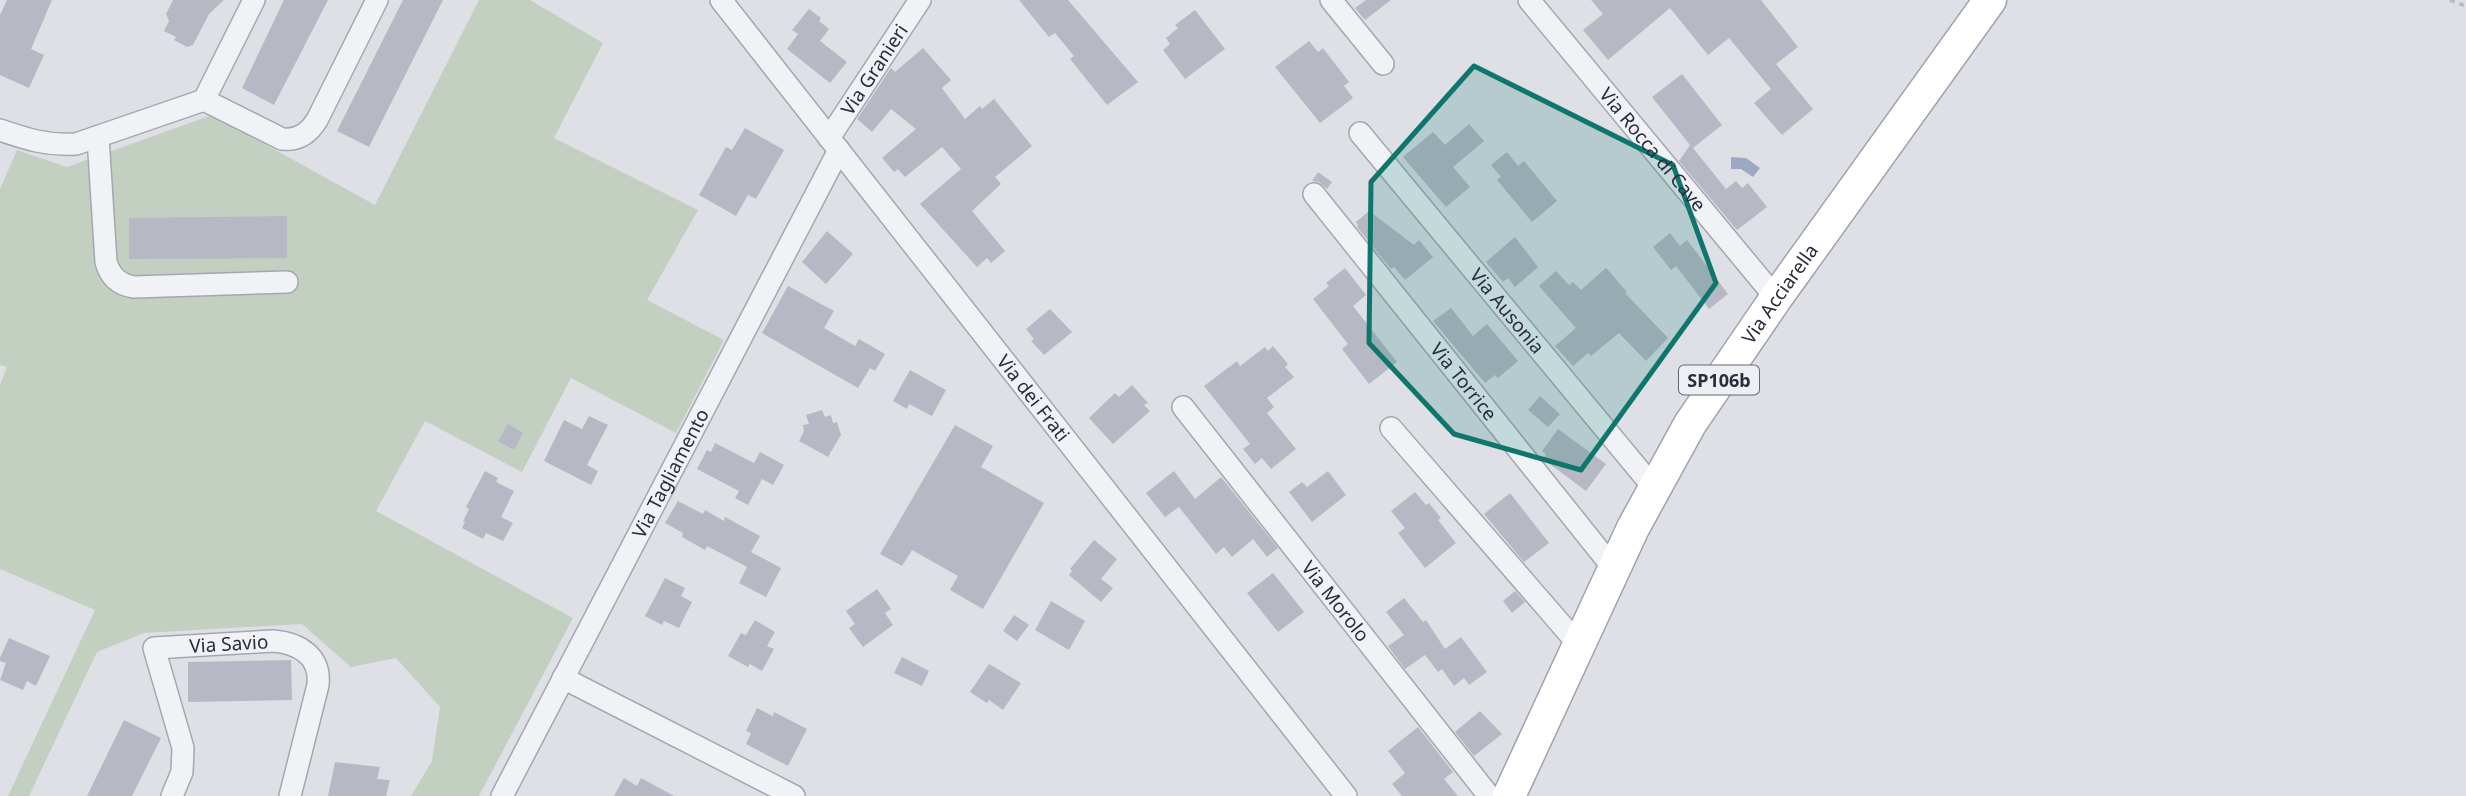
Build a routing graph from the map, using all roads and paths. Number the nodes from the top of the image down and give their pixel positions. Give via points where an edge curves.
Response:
1 (254, 0) edge
2 (377, 0) edge
3 (721, 0) edge
4 (920, 0) edge
5 (1331, 0) edge
6 (1529, 0) edge
7 (1990, 0) edge
8 (2450, 0) edge
9 (2466, 6) edge
10 (1383, 64) dead end
11 (204, 100) junction
12 (0, 130) edge
13 (1360, 133) dead end
14 (98, 137) junction
15 (834, 144) junction
16 (1314, 194) dead end
17 (288, 282) dead end
18 (1776, 298) junction
19 (1183, 407) dead end
20 (1391, 428) dead end
21 (1654, 488) junction
22 (1614, 569) junction
23 (1579, 645) junction
24 (563, 678) junction
25 (172, 796) edge
26 (290, 796) edge
27 (502, 796) edge
28 (794, 796) edge
29 (1346, 796) edge
30 (1489, 796) edge
31 (1509, 796) edge

1 - 11 street
2 - 11 street via 317,120 304,135 282,139
3 - 15 street, Via dei Frati
4 - 15 street, Via Granieri
5 - 10 street
6 - 18 street, Via Rocca di Cave
7 - 18 main road, Via Acciarella / SP106b
8 - 9 path
11 - 14 street
12 - 14 street via 57,145
13 - 21 street, Via Ausonia
14 - 17 street via 106,262 119,282 134,287
15 - 24 street, Via Tagliamento
15 - 29 street, Via dei Frati
16 - 22 street, Via Torrice
18 - 21 main road, Via Acciarella / SP106b via 1699,411
19 - 30 street, Via Morolo
20 - 23 street
21 - 22 main road, Via Acciarella / SP106b
22 - 23 main road, Via Acciarella / SP106b
23 - 31 main road, Via Acciarella / SP106b
24 - 27 street, Via Tagliamento
24 - 28 street
25 - 26 street, Via Savio via 182,772 183,748 154,648 273,641 304,650 318,672

